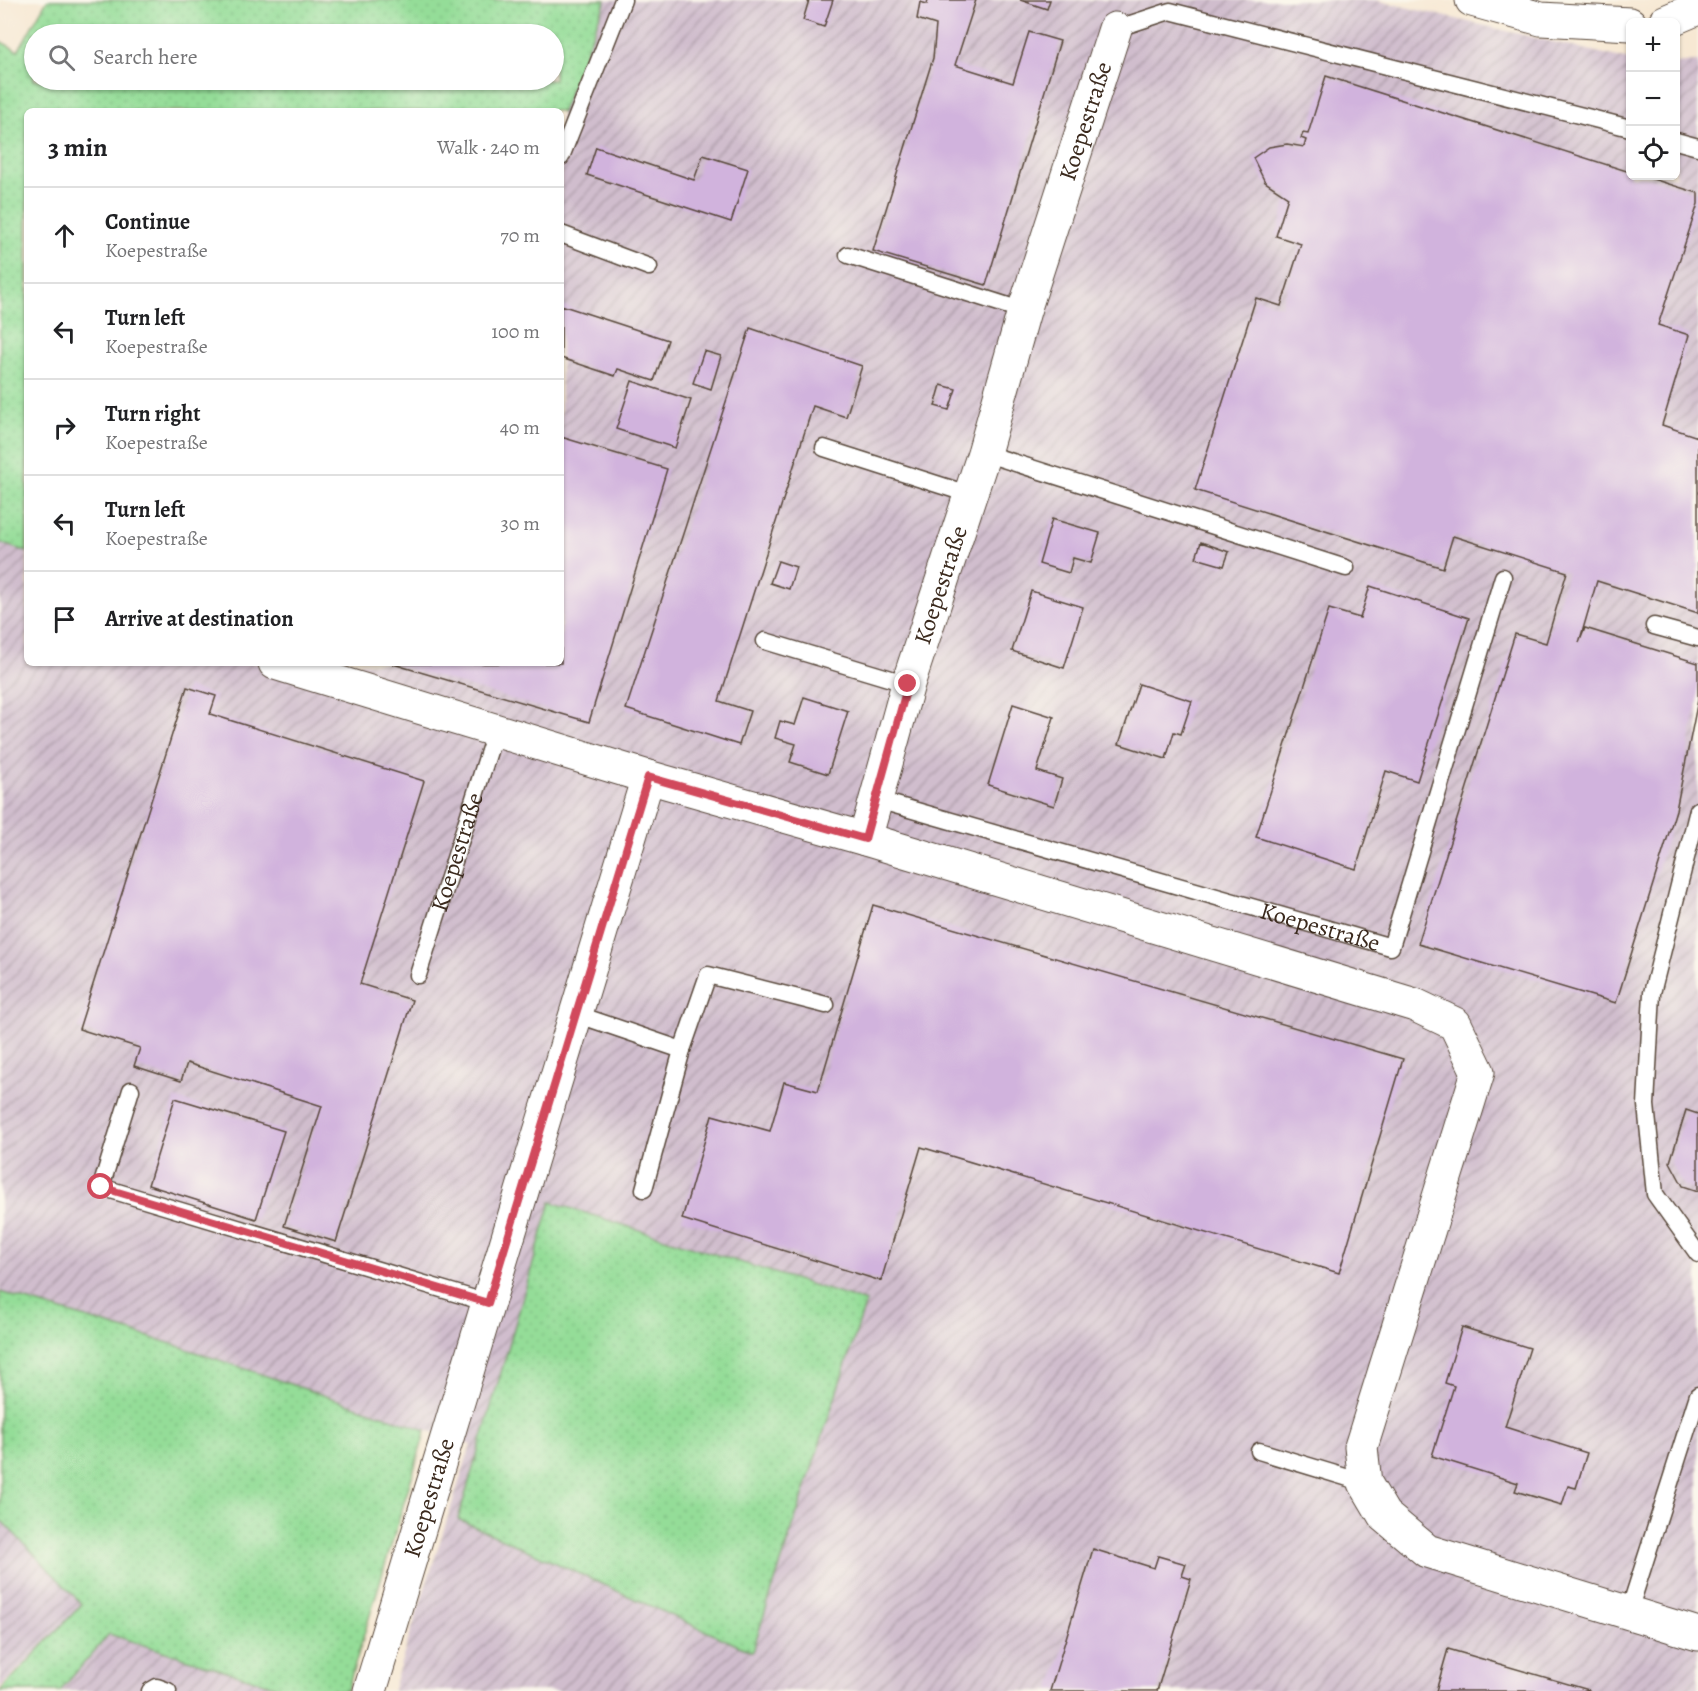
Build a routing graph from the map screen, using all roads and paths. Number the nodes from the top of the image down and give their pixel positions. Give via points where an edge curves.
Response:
1 (623, 0) edge
2 (1472, 0) edge
3 (1698, 9) edge
4 (1675, 18) edge
5 (1626, 24) edge
6 (1680, 26) edge
7 (1698, 27) edge
8 (1115, 29) joint
9 (1626, 127) edge
10 (1680, 142) edge
11 (1698, 147) edge
12 (564, 150) edge
13 (564, 235) edge
14 (848, 255) dead end
15 (648, 267) dead end
16 (1024, 311) junction
17 (824, 448) dead end
18 (984, 453) junction
19 (968, 494) junction
20 (1346, 568) dead end
21 (1503, 577) dead end
22 (1654, 626) dead end
23 (1698, 638) edge
24 (765, 641) dead end
25 (285, 666) edge
26 (908, 684) junction
27 (496, 729) junction
28 (648, 777) junction
29 (878, 800) junction
30 (1698, 810) edge
31 (865, 839) junction
32 (418, 975) dead end
33 (826, 1005) dead end
34 (576, 1014) junction
35 (682, 1050) junction
36 (131, 1090) dead end
37 (644, 1189) dead end
38 (1698, 1254) edge
39 (488, 1303) junction
40 (1698, 1395) edge
41 (1259, 1451) dead end
42 (1365, 1484) junction
43 (1628, 1614) junction
44 (1698, 1634) edge
45 (150, 1691) edge
46 (168, 1691) edge
47 (370, 1691) edge

1 - 12 lane
2 - 5 street via 1541,19
3 - 4 street
6 - 7 street
8 - 9 lane, Koepestraße via 1170,11
8 - 16 street, Koepestraße
10 - 11 lane
13 - 15 lane
14 - 16 lane
16 - 18 street, Koepestraße
17 - 19 lane
18 - 19 street, Koepestraße
18 - 20 lane
19 - 26 street, Koepestraße
21 - 29 lane, Koepestraße via 1391,948
22 - 23 lane
24 - 26 lane
25 - 27 street
26 - 29 street, Koepestraße
27 - 28 street
27 - 32 lane, Koepestraße
28 - 31 street
28 - 34 street, Koepestraße
29 - 31 street, Koepestraße
30 - 38 lane via 1652,993 1646,1105 1655,1194
31 - 42 street via 1415,1005 1455,1024 1478,1072 1361,1447
33 - 35 lane via 708,975
34 - 35 lane
34 - 39 street, Koepestraße
35 - 37 lane
36 - 39 lane via 101,1187
39 - 47 street, Koepestraße
40 - 43 lane
41 - 42 lane
42 - 43 street via 1384,1515 1428,1551
43 - 44 street
45 - 46 lane via 157,1687

